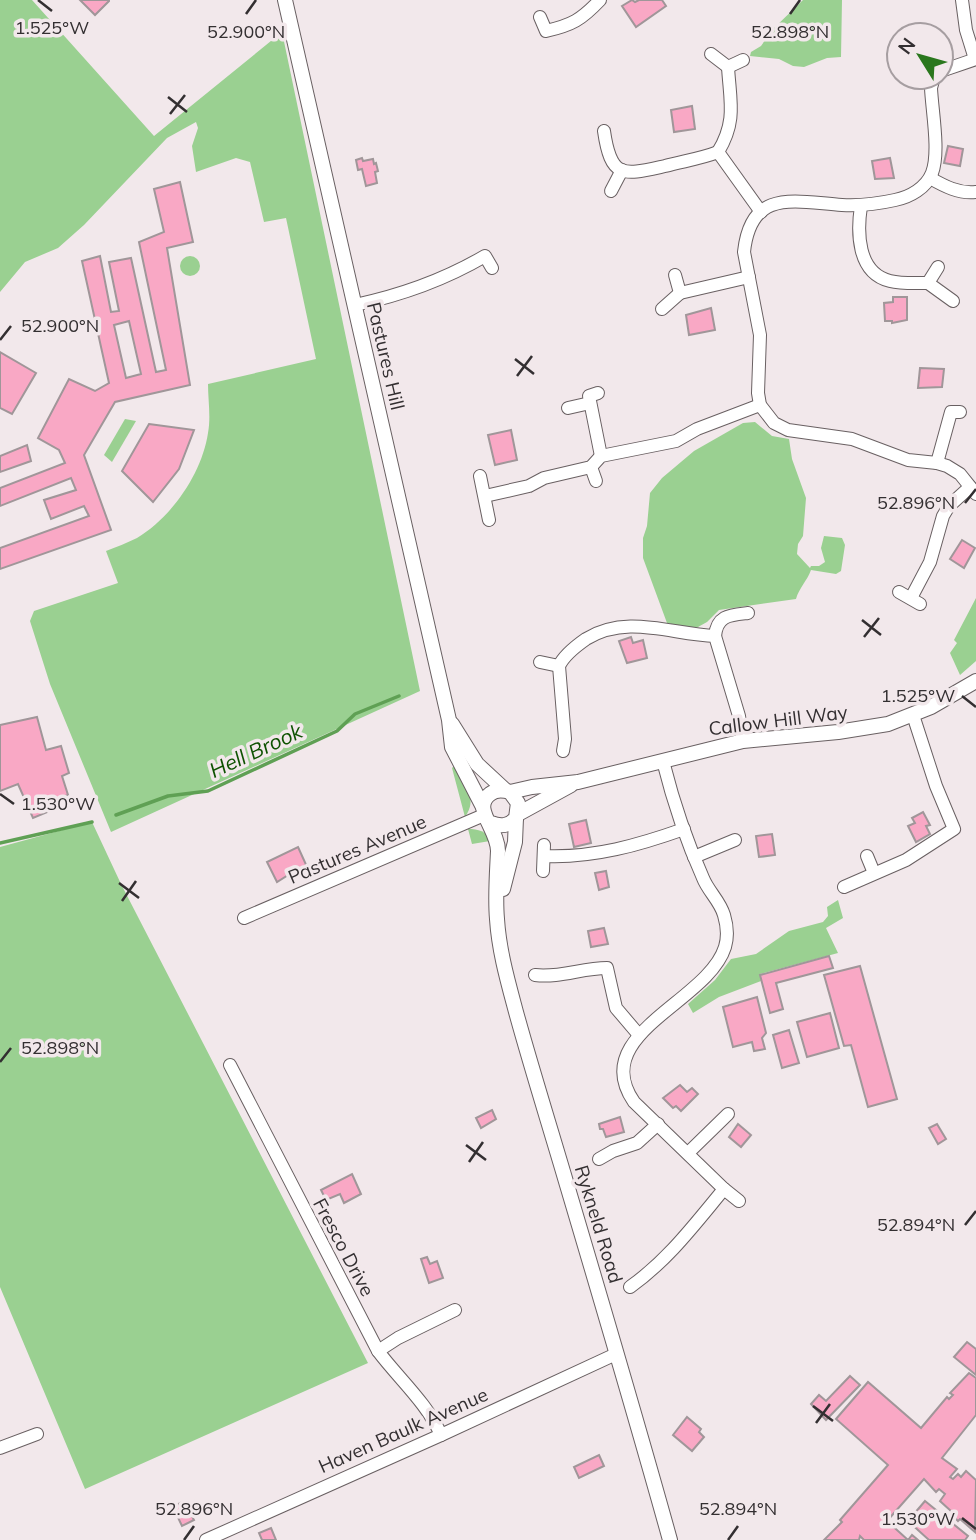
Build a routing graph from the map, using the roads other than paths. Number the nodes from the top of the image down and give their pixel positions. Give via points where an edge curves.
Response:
1 (285, 0) edge
2 (600, 0) edge
3 (962, 0) edge
4 (540, 17) dead end
5 (711, 54) dead end
6 (975, 59) edge
7 (743, 60) dead end
8 (955, 66) edge
9 (728, 67) junction
10 (931, 91) edge
11 (604, 131) dead end
12 (718, 152) junction
13 (622, 170) junction
14 (930, 178) junction
15 (611, 191) dead end
16 (976, 192) edge
17 (861, 206) junction
18 (761, 212) junction
19 (937, 267) dead end
20 (492, 268) dead end
21 (675, 275) dead end
22 (749, 277) junction
23 (928, 283) junction
24 (680, 293) junction
25 (953, 301) dead end
26 (355, 305) junction
27 (662, 309) dead end
28 (760, 405) junction
29 (568, 408) dead end
30 (960, 412) dead end
31 (601, 456) junction
32 (937, 463) junction
33 (591, 467) junction
34 (480, 476) dead end
35 (596, 481) dead end
36 (973, 491) edge
37 (485, 496) junction
38 (489, 520) dead end
39 (910, 598) dead end
40 (748, 613) dead end
41 (715, 636) junction
42 (540, 662) dead end
43 (559, 666) junction
44 (976, 681) edge
45 (913, 715) junction
46 (449, 720) junction
47 (743, 741) junction
48 (563, 751) dead end
49 (663, 761) junction
50 (578, 782) junction
51 (508, 791) junction
52 (486, 815) junction
53 (517, 816) junction
54 (684, 830) junction
55 (735, 840) dead end
56 (867, 856) dead end
57 (694, 857) junction
58 (543, 871) dead end
59 (874, 873) junction
60 (844, 887) dead end
61 (244, 918) dead end
62 (496, 918) junction
63 (536, 975) dead end
64 (639, 1035) junction
65 (230, 1065) dead end
66 (728, 1114) dead end
67 (658, 1124) junction
68 (688, 1153) junction
69 (599, 1159) dead end
70 (724, 1189) junction
71 (739, 1201) dead end
72 (630, 1287) dead end
73 (455, 1310) dead end
74 (378, 1351) junction
75 (616, 1354) junction
76 (37, 1434) dead end
77 (441, 1435) junction
78 (0, 1448) edge
79 (206, 1540) edge
80 (670, 1540) edge

1 - 26 street, Pastures Hill
2 - 4 street via 572,25 546,32
3 - 6 street
5 - 9 street
6 - 8 street
7 - 9 street
9 - 12 street via 732,119
10 - 14 street via 935,160
11 - 13 street via 612,162
12 - 13 street via 640,173
12 - 18 street
13 - 15 street
14 - 16 street via 962,192
14 - 17 street via 903,198
17 - 18 street via 792,200
17 - 23 street via 859,234 872,270 886,280
18 - 22 street via 745,241
19 - 23 street
20 - 26 street via 485,256 397,297
21 - 24 street
22 - 24 street
22 - 28 street via 760,335
23 - 25 street
24 - 27 street
26 - 46 street, Pastures Hill
28 - 31 street via 676,441
28 - 32 street via 774,423 788,430 852,439 908,460
29 - 31 street via 594,398
30 - 32 street via 951,412
31 - 33 street
32 - 36 street via 953,469
33 - 35 street
33 - 37 street
34 - 37 street
36 - 39 street via 948,506 930,562
37 - 38 street
40 - 41 street via 721,619
41 - 43 street via 633,625 612,627 581,643
41 - 47 street
42 - 43 street
43 - 48 street
44 - 45 street, Callow Hill Way
45 - 47 street, Callow Hill Way via 862,729
45 - 59 street via 954,829 916,854
46 - 51 street, Pastures Hill via 477,764
46 - 52 street, Pastures Hill via 452,747
47 - 49 street, Callow Hill Way
49 - 50 street, Callow Hill Way
49 - 54 street
50 - 51 street, Callow Hill Way
50 - 53 street, Callow Hill Way
51 - 52 street via 487,796
51 - 53 street via 518,803
52 - 53 street via 499,826
52 - 61 street, Pastures Avenue
52 - 62 street, Rykneld Road via 498,842
53 - 62 street, Rykneld Road
54 - 57 street
54 - 58 street via 593,854 545,850
55 - 57 street
56 - 59 street
57 - 64 street via 724,914 725,946 709,975
59 - 60 street
62 - 75 street, Rykneld Road via 526,1048
63 - 64 street via 607,968 617,1008
64 - 67 street via 623,1062 624,1084
65 - 74 street, Fresco Drive
66 - 68 street
67 - 68 street
67 - 69 street via 637,1143
68 - 70 street
70 - 71 street
70 - 72 street via 671,1254
73 - 74 street
74 - 77 street, Fresco Drive via 428,1409
75 - 77 street, Haven Baulk Avenue
75 - 80 street, Rykneld Road
76 - 78 street
77 - 79 street, Haven Baulk Avenue

